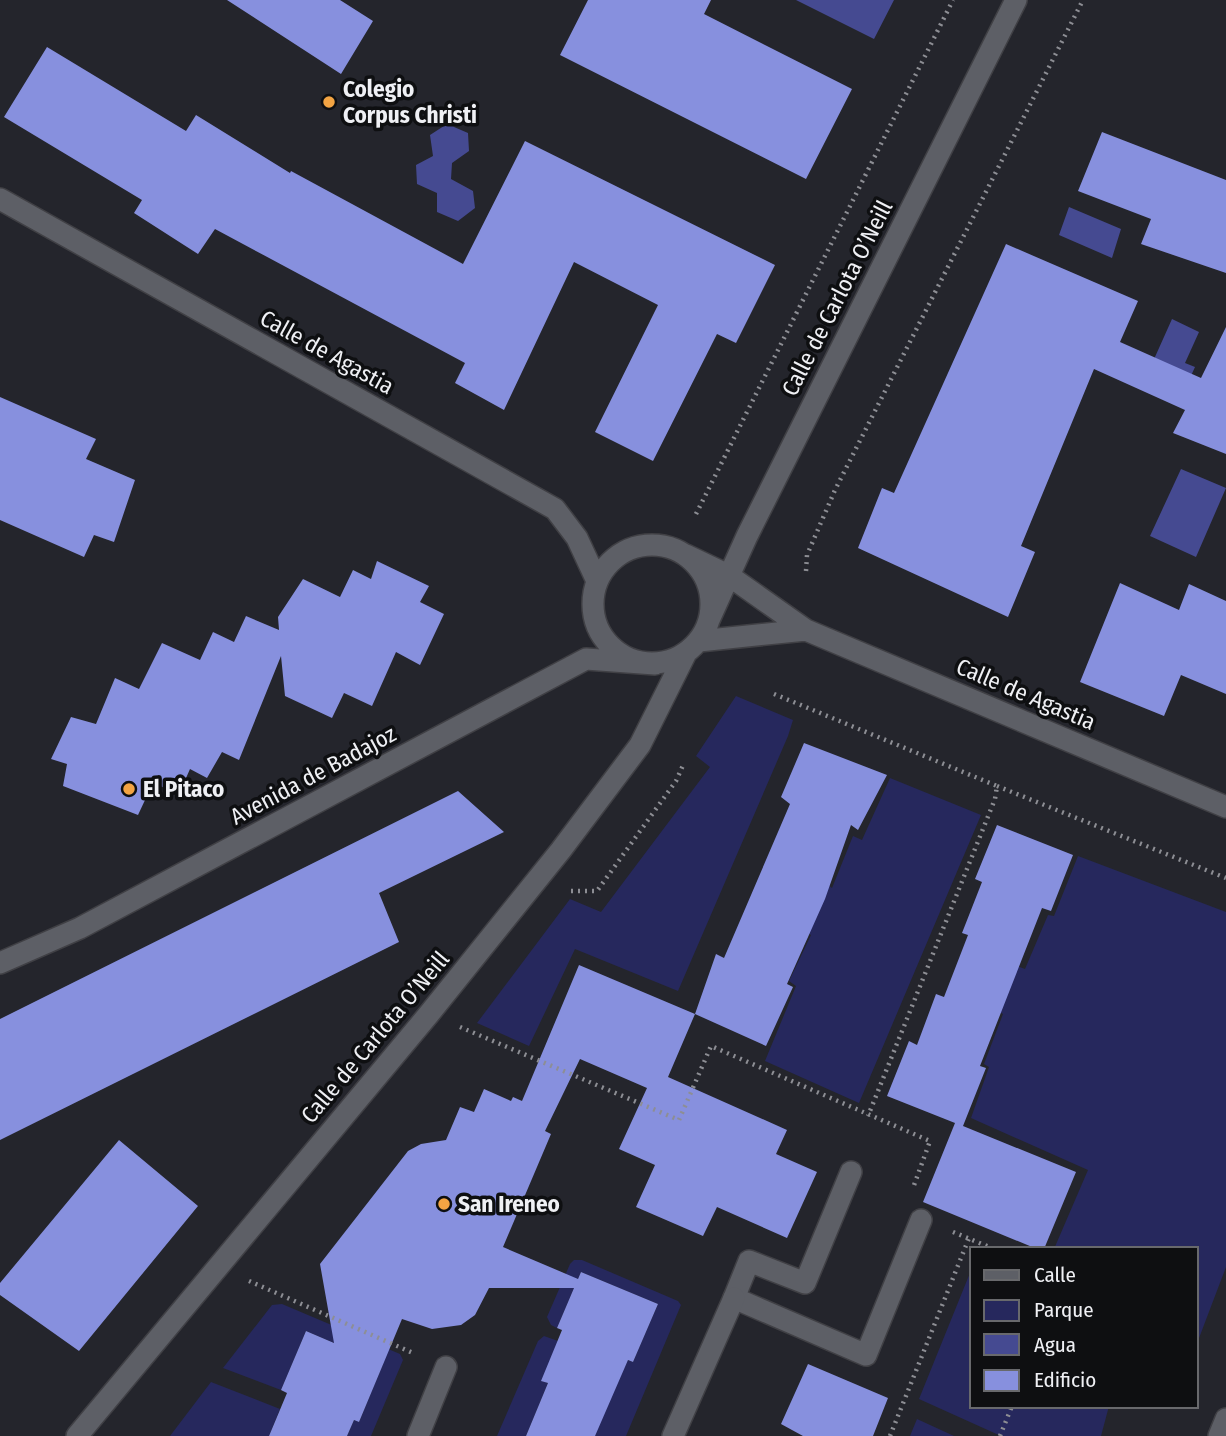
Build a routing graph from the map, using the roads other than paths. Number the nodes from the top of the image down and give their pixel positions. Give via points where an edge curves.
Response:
1 (1016, 0) edge
2 (0, 199) edge
3 (686, 555) junction
4 (728, 575) junction
5 (597, 581) junction
6 (709, 620) junction
7 (806, 630) junction
8 (598, 631) junction
9 (692, 647) junction
10 (586, 659) junction
11 (655, 664) junction
12 (1226, 807) edge
13 (0, 963) edge
14 (851, 1172) dead end
15 (920, 1220) road end
16 (734, 1298) junction
17 (446, 1367) dead end
18 (1226, 1419) edge
19 (77, 1436) edge
20 (418, 1436) edge
21 (673, 1436) edge
22 (1219, 1436) edge

1 - 4 street, Calle de Carlota O’Neill
2 - 5 street, Calle de Agastia via 555,509 577,538
3 - 4 street, Calle de Agastia
3 - 5 street via 653,545 635,547 620,554
3 - 6 street via 708,584
4 - 6 street, Calle de Carlota O’Neill
4 - 7 street, Calle de Agastia
5 - 8 street via 593,615
6 - 9 street
7 - 9 street, Calle de Agastia
7 - 12 street, Calle de Agastia
8 - 10 street
8 - 11 street via 622,656
9 - 11 street
9 - 19 street, Calle de Carlota O’Neill via 640,744 561,850
10 - 11 street
10 - 13 street, Avenida de Badajoz via 79,928
14 - 16 street via 805,1283 749,1261
15 - 16 street via 866,1356
16 - 21 street
17 - 20 street
18 - 22 street

